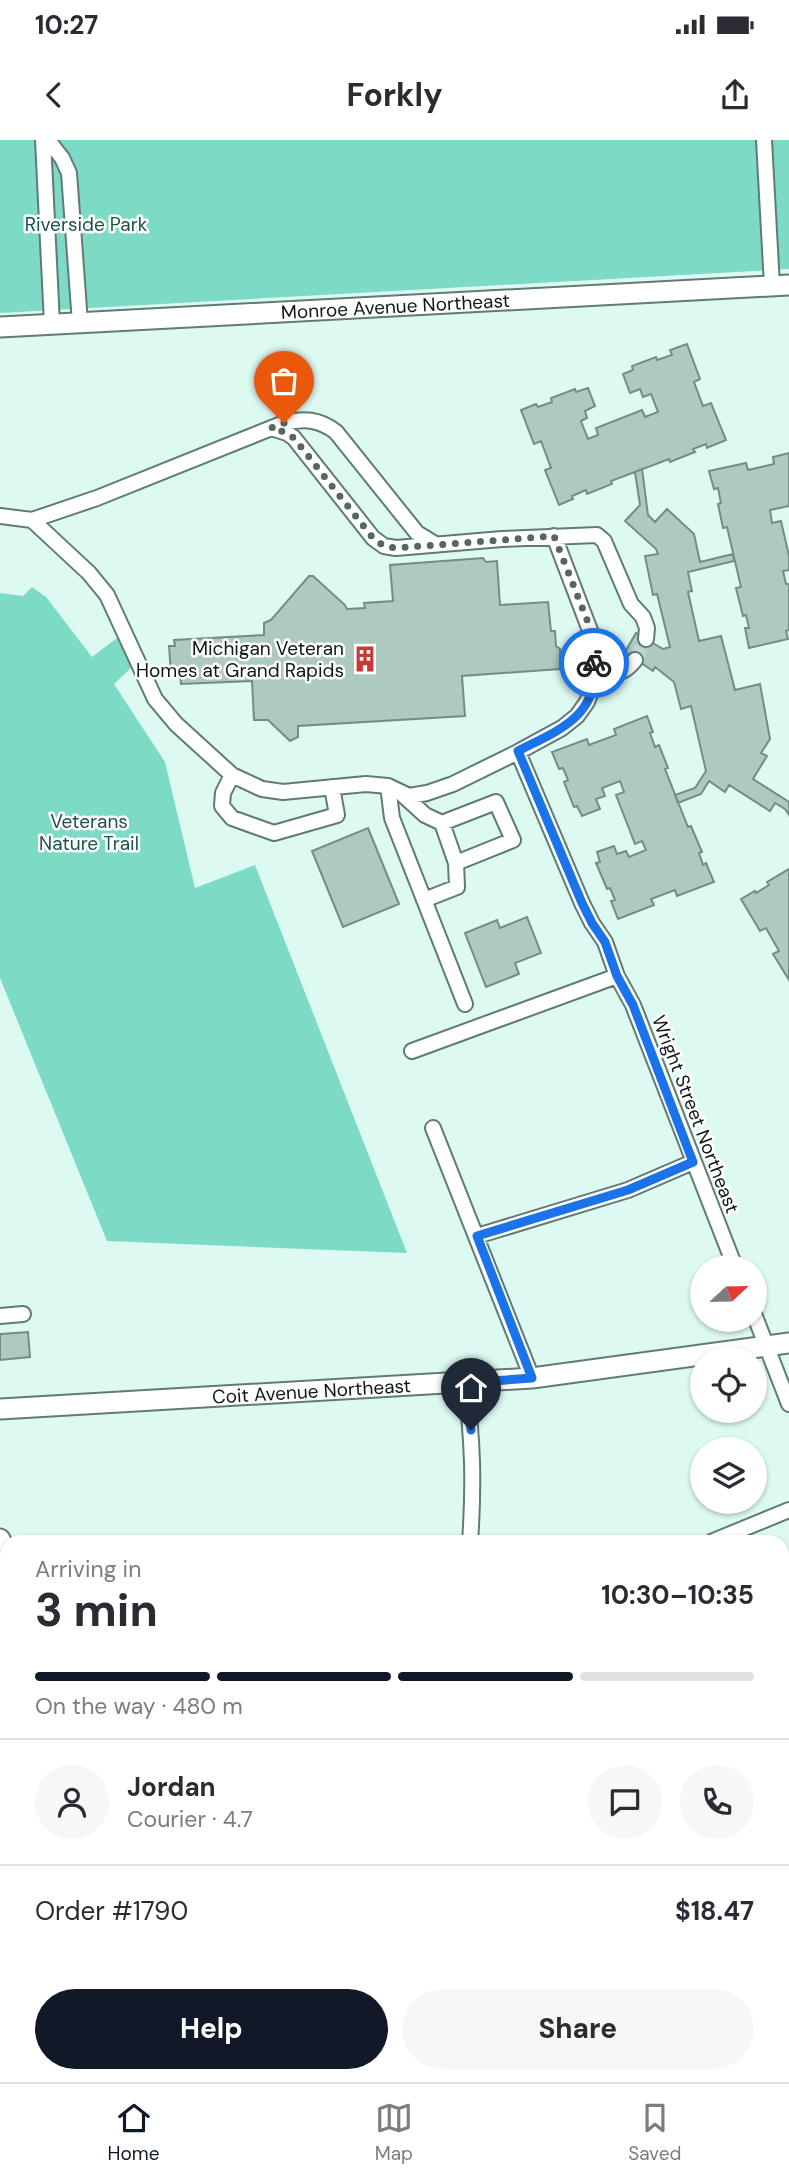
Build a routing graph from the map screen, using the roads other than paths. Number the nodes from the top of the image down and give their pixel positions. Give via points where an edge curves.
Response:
1 (43, 140) edge
2 (48, 140) edge
3 (764, 140) edge
4 (780, 285) edge
5 (80, 323) junction
6 (52, 324) junction
7 (0, 327) edge
8 (271, 428) junction
9 (0, 516) edge
10 (32, 520) junction
11 (554, 536) junction
12 (437, 544) junction
13 (646, 639) dead end
14 (635, 660) tunnel mouth
15 (595, 678) junction
16 (518, 751) junction
17 (232, 775) junction
18 (332, 786) junction
19 (388, 786) junction
20 (402, 794) junction
21 (442, 823) junction
22 (456, 863) junction
23 (424, 900) junction
24 (617, 976) junction
25 (466, 1004) dead end
26 (412, 1051) dead end
27 (433, 1128) dead end
28 (693, 1162) junction
29 (477, 1236) junction
30 (730, 1255) edge
31 (23, 1314) dead end
32 (0, 1316) edge
33 (761, 1332) edge
34 (789, 1343) edge
35 (768, 1348) junction
36 (532, 1378) junction
37 (465, 1383) junction
38 (789, 1404) edge
39 (0, 1409) edge
40 (789, 1510) edge
41 (471, 1535) edge
42 (728, 1535) edge

1 - 6 street
2 - 5 street via 68,173
3 - 4 street
4 - 5 main road, Monroe Avenue Northeast
5 - 6 main road, Monroe Avenue Northeast
6 - 7 main road, Monroe Avenue Northeast
8 - 10 street
8 - 12 street via 294,438 378,543 396,548
8 - 12 street via 306,419 330,427 416,534
9 - 10 street
10 - 17 street via 107,595 160,706
11 - 12 street
11 - 13 street via 600,537 631,604 643,617
11 - 15 street via 589,625
14 - 15 street via 620,673
15 - 16 street via 577,716
16 - 20 street via 438,790 416,796
16 - 24 street, Wright Street Northeast
17 - 18 street via 274,792
17 - 18 street via 222,806 232,818 274,833 337,815
18 - 19 street
19 - 20 street
19 - 23 street via 392,818
20 - 21 street via 425,815
21 - 22 street
21 - 22 street via 496,802 513,840
22 - 23 street via 457,887
23 - 25 street
24 - 26 street
24 - 28 street, Wright Street Northeast via 633,1005
27 - 29 street
28 - 29 street via 628,1190
28 - 30 street, Wright Street Northeast
29 - 36 street
31 - 32 street
33 - 35 street
34 - 35 main road, Coit Avenue Northeast
35 - 36 main road, Coit Avenue Northeast
35 - 38 street
36 - 37 main road, Coit Avenue Northeast
37 - 39 main road, Coit Avenue Northeast
37 - 41 street via 474,1491
40 - 42 street

